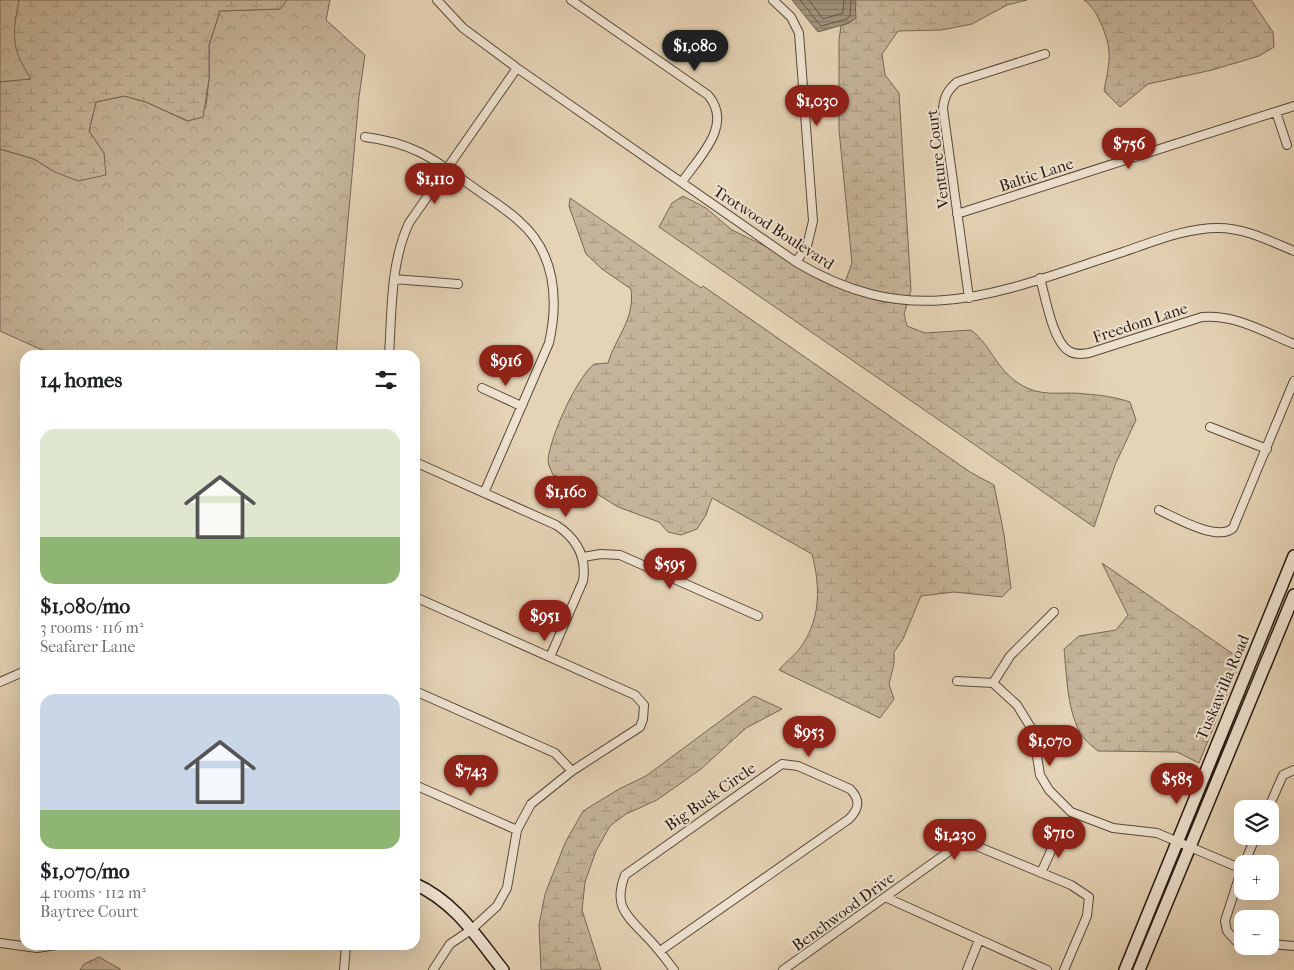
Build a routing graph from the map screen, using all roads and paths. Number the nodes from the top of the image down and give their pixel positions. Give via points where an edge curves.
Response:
1 (437, 0) edge
2 (571, 0) edge
3 (773, 0) edge
4 (1045, 54) dead end
5 (517, 68) junction
6 (1294, 106) edge
7 (1276, 112) junction
8 (364, 137) dead end
9 (1287, 145) dead end
10 (447, 168) junction
11 (682, 182) junction
12 (957, 214) junction
13 (1294, 251) edge
14 (796, 262) junction
15 (1040, 278) junction
16 (394, 279) junction
17 (458, 284) dead end
18 (969, 298) junction
19 (1294, 344) edge
20 (389, 350) edge
21 (1294, 381) edge
22 (482, 388) dead end
23 (521, 406) junction
24 (1210, 426) dead end
25 (1267, 449) junction
26 (420, 464) edge
27 (484, 493) junction
28 (1159, 510) dead end
29 (1294, 556) edge
30 (583, 558) junction
31 (1294, 594) edge
32 (420, 598) edge
33 (1054, 612) dead end
34 (758, 616) dead end
35 (550, 657) junction
36 (20, 673) edge
37 (956, 681) dead end
38 (0, 682) edge
39 (993, 683) junction
40 (420, 693) edge
41 (1294, 770) edge
42 (572, 771) junction
43 (420, 786) edge
44 (1272, 800) edge
45 (517, 830) junction
46 (1058, 835) dead end
47 (1177, 841) junction
48 (1191, 847) junction
49 (1234, 866) edge
50 (1041, 873) junction
51 (420, 886) edge
52 (1234, 893) edge
53 (885, 897) junction
54 (471, 930) junction
55 (1234, 939) edge
56 (979, 940) junction
57 (0, 943) edge
58 (1279, 945) edge
59 (20, 946) edge
60 (1294, 946) edge
61 (346, 950) edge
62 (660, 951) junction
63 (344, 970) edge
64 (433, 970) edge
65 (503, 970) edge
66 (674, 970) edge
67 (783, 970) edge
68 (967, 970) edge
69 (1047, 970) edge
70 (1064, 970) edge
71 (1125, 970) edge
72 (1138, 970) edge

1 - 5 street, Trotwood Boulevard via 463,28
2 - 11 street via 708,95 717,108 716,133
3 - 14 street via 791,17 799,34 813,221 807,246
4 - 12 street, Venture Court via 957,82 948,90 943,109
5 - 10 street
5 - 11 street, Trotwood Boulevard
6 - 7 street, Baltic Lane
7 - 9 street
7 - 12 street, Baltic Lane
8 - 10 street via 410,146
10 - 16 street via 409,223 401,240
10 - 23 street via 519,221 535,238 553,278 555,308 549,343
11 - 14 street, Trotwood Boulevard
12 - 18 street, Venture Court
13 - 15 street, Trotwood Boulevard via 1236,230 1199,230
14 - 18 street, Trotwood Boulevard via 821,277 885,298 926,302
15 - 18 street, Trotwood Boulevard
15 - 19 street, Freedom Lane via 1057,336 1069,351 1079,354 1214,316 1235,319
16 - 17 street
16 - 20 street
21 - 25 street
22 - 23 street
23 - 27 street
24 - 25 street
25 - 28 street via 1237,521 1229,532 1215,534
26 - 27 street
27 - 30 street via 556,525 568,533
29 - 47 main road, Tuskawilla Road
30 - 34 street via 601,554 620,555
30 - 35 street via 583,581
31 - 48 main road, Tuskawilla Road
32 - 35 street
33 - 39 street via 1010,656
35 - 42 street via 635,695 644,705 637,730
36 - 38 street
37 - 39 street
39 - 47 street via 1027,718 1034,731 1040,774 1059,802 1087,820 1113,828 1157,833
40 - 42 street via 555,753
41 - 44 street via 1283,775
42 - 45 street via 531,804
43 - 45 street
45 - 54 street via 507,888 496,906
46 - 50 street
47 - 48 street
47 - 71 main road, Tuskawilla Road
48 - 49 street
48 - 72 main road, Tuskawilla Road
50 - 53 street, Benchwood Drive via 965,843
50 - 70 street, Benchwood Drive via 1082,891 1089,898 1087,916
51 - 54 main road via 452,906
52 - 55 street via 1225,921 1227,931
53 - 56 street
53 - 67 street, Benchwood Drive
54 - 64 street via 450,944
54 - 65 main road
56 - 68 street
56 - 69 street
57 - 59 street
58 - 60 street
61 - 63 street
62 - 62 street, Big Buck Circle via 849,819 858,807 855,793 798,766 782,764 632,868 621,886 621,905 626,916
62 - 66 street, Big Buck Circle

